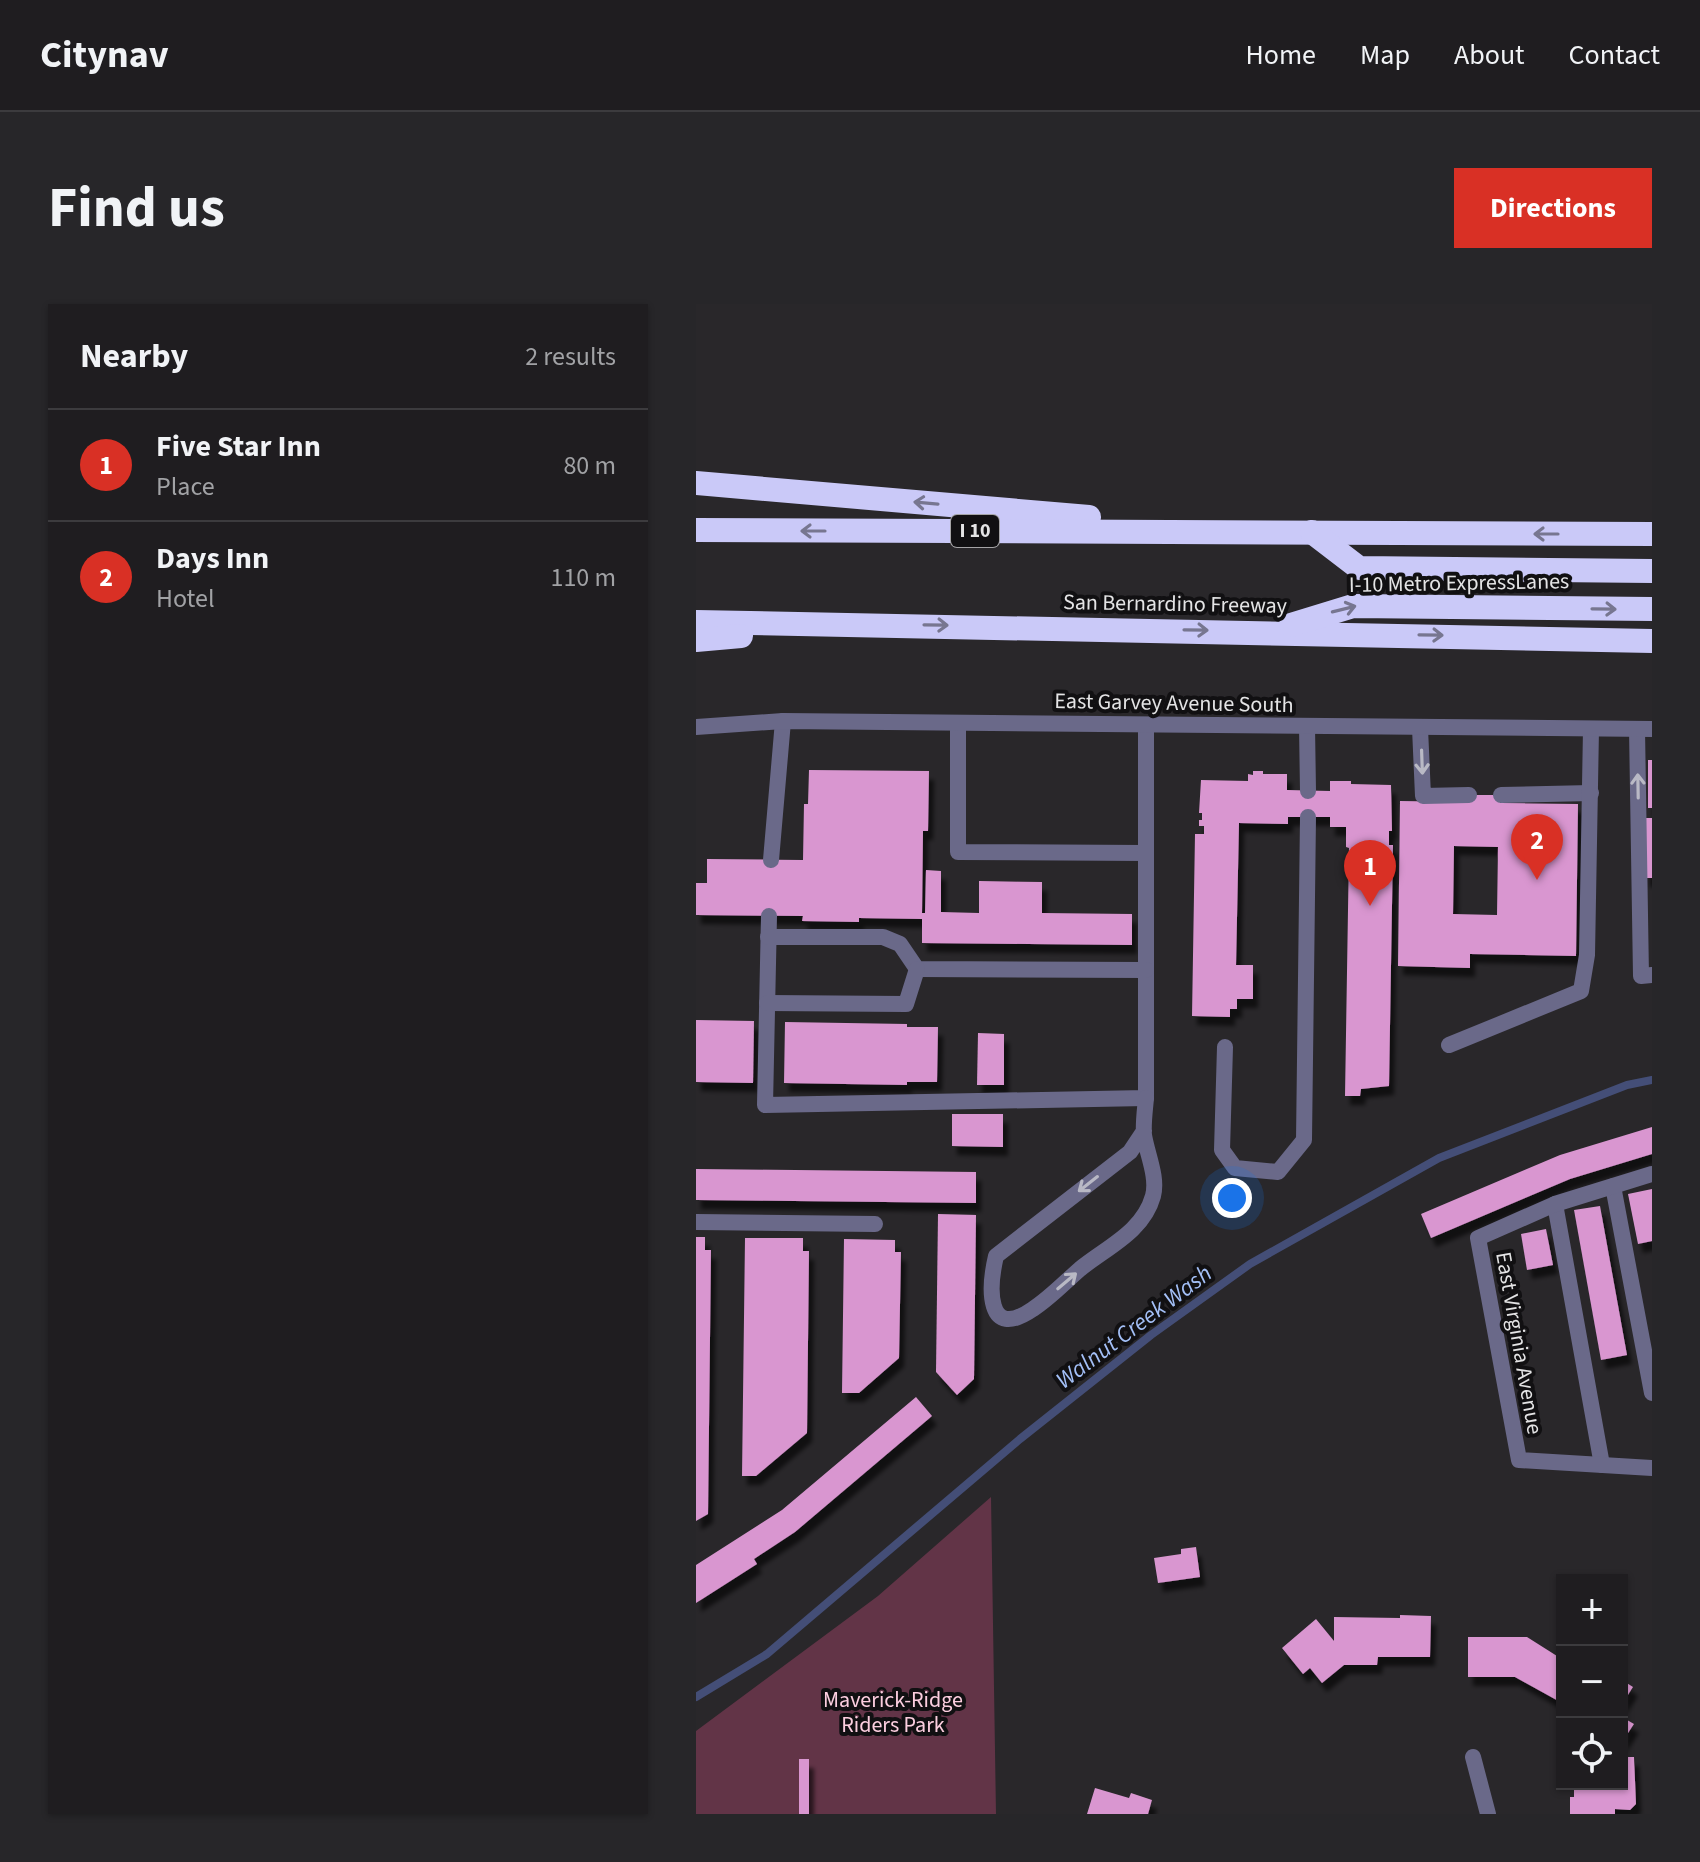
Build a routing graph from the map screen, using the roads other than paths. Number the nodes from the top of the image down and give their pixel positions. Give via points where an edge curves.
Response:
1 (696, 483) edge
2 (696, 530) edge
3 (1255, 531) junction
4 (1312, 532) junction
5 (1652, 534) edge
6 (1652, 571) edge
7 (1652, 609) edge
8 (696, 622) edge
9 (858, 624) junction
10 (1269, 631) junction
11 (696, 640) edge
12 (1652, 641) edge
13 (783, 721) junction
14 (958, 723) junction
15 (1146, 725) junction
16 (1307, 726) junction
17 (696, 727) edge
18 (1420, 728) junction
19 (1591, 729) junction
20 (1644, 729) edge
21 (1308, 791) dead end
22 (1591, 793) junction
23 (1469, 795) dead end
24 (1501, 795) dead end
25 (1308, 817) dead end
26 (1145, 853) junction
27 (771, 860) dead end
28 (769, 916) dead end
29 (768, 937) junction
30 (917, 969) junction
31 (1146, 970) junction
32 (1646, 975) edge
33 (767, 1003) junction
34 (1449, 1045) dead end
35 (1225, 1047) dead end
36 (1146, 1098) junction
37 (1144, 1131) junction
38 (1652, 1174) edge
39 (1613, 1186) junction
40 (1555, 1204) junction
41 (696, 1222) edge
42 (875, 1224) dead end
43 (1652, 1393) edge
44 (1602, 1465) junction
45 (1652, 1468) edge
46 (1473, 1757) dead end
47 (1488, 1814) edge

3 -> 1 highway
3 -> 2 highway, I 10
3 - 4 highway, I 10
5 -> 4 highway, I 10
4 - 6 highway, I-10 Metro ExpressLanes via 1359,568
10 -> 7 highway, I-10 Metro ExpressLanes via 1353,606
8 - 9 highway, San Bernardino Freeway
9 -> 10 highway, San Bernardino Freeway
9 - 11 highway
10 -> 12 highway, San Bernardino Freeway
13 - 14 street, East Garvey Avenue South
13 - 17 street, East Garvey Avenue South
13 - 27 street
14 - 15 street, East Garvey Avenue South
14 - 26 street via 958,852
15 - 16 street, East Garvey Avenue South
15 - 26 street
16 - 18 street, East Garvey Avenue South
16 - 21 street
18 - 19 street, East Garvey Avenue South
18 -> 23 street via 1423,796
19 - 20 street, East Garvey Avenue South
19 - 22 street
32 -> 20 street
22 - 24 street
22 - 34 street via 1587,955 1581,991
25 - 35 street via 1304,1140 1278,1172 1235,1168 1222,1150
26 - 31 street
28 - 29 street
29 - 30 street via 883,937 900,944
29 - 33 street
30 - 31 street
30 - 33 street via 906,1004
31 - 36 street
33 - 36 street via 765,1105
36 - 37 street
37 -> 37 street via 1130,1152 996,1256 991,1299 1001,1317 1013,1319 1032,1311 1143,1218 1153,1194
38 - 39 street, East Virginia Avenue
39 - 40 street, East Virginia Avenue
39 - 43 street
40 - 44 street
40 - 44 street, East Virginia Avenue via 1478,1238 1519,1460
41 - 42 street
44 - 45 street, East Virginia Avenue
46 - 47 street

